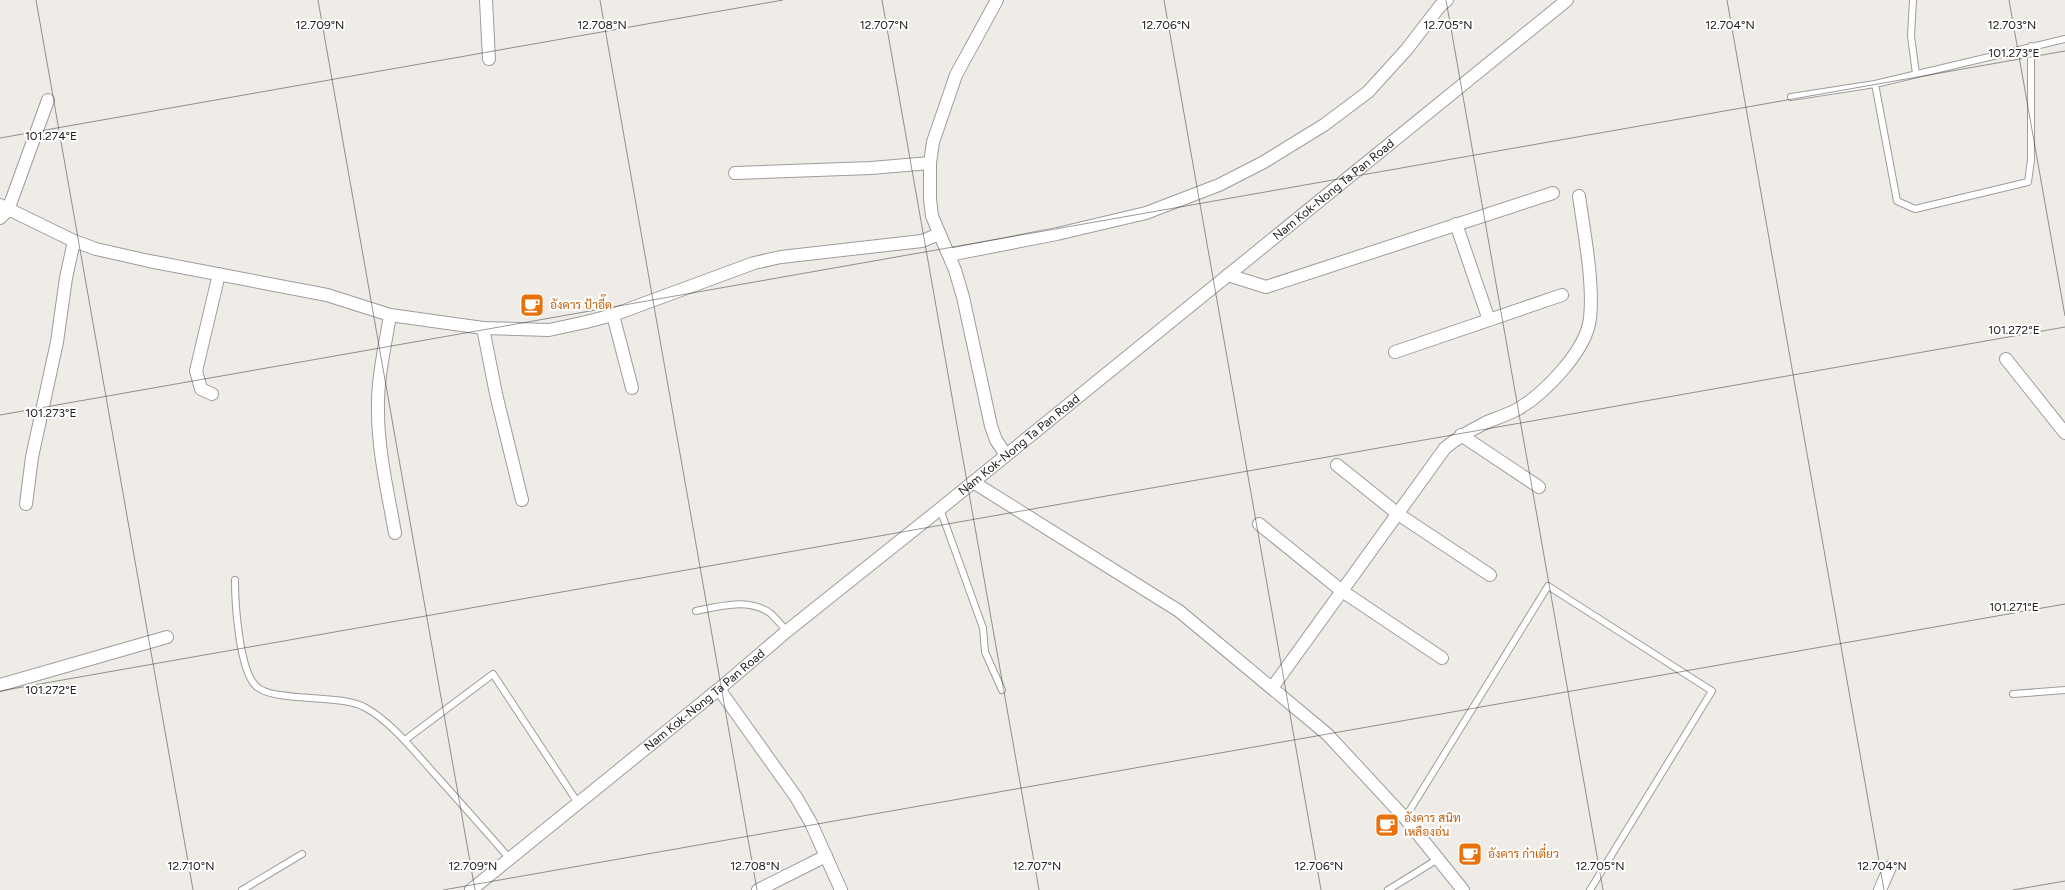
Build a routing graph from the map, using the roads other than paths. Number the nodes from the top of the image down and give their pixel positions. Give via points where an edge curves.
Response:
1 (486, 0) edge
2 (998, 0) edge
3 (1447, 0) edge
4 (1567, 0) edge
5 (1913, 0) edge
6 (2065, 39) edge
7 (2031, 46) junction
8 (489, 59) dead end
9 (1916, 74) junction
10 (1874, 84) junction
11 (1791, 97) dead end
12 (48, 100) dead end
13 (930, 162) junction
14 (734, 173) dead end
15 (1553, 194) dead end
16 (1579, 196) dead end
17 (3, 211) edge
18 (1456, 224) junction
19 (939, 234) junction
20 (74, 241) junction
21 (949, 255) junction
22 (218, 274) junction
23 (1228, 275) junction
24 (1562, 294) dead end
25 (390, 315) junction
26 (613, 316) junction
27 (1489, 320) junction
28 (484, 328) junction
29 (1395, 352) dead end
30 (2006, 359) dead end
31 (632, 388) dead end
32 (212, 394) dead end
33 (2065, 433) edge
34 (1461, 435) junction
35 (1006, 455) junction
36 (1337, 465) dead end
37 (973, 482) junction
38 (1539, 487) dead end
39 (522, 500) dead end
40 (26, 504) dead end
41 (940, 509) junction
42 (1398, 514) junction
43 (1259, 524) dead end
44 (395, 533) dead end
45 (1490, 575) dead end
46 (235, 580) dead end
47 (1342, 591) junction
48 (696, 611) dead end
49 (786, 631) junction
50 (167, 637) dead end
51 (1442, 658) dead end
52 (0, 685) edge
53 (1272, 688) junction
54 (719, 689) junction
55 (1002, 690) dead end
56 (2065, 690) edge
57 (2013, 694) dead end
58 (405, 740) junction
59 (578, 804) junction
60 (1405, 818) junction
61 (302, 854) dead end
62 (826, 856) junction
63 (510, 859) junction
64 (1438, 859) junction
65 (1890, 867) dead end
66 (242, 890) edge
67 (471, 890) edge
68 (758, 890) edge
69 (841, 890) edge
70 (1388, 890) edge
71 (1463, 890) edge
72 (1590, 890) edge
73 (1880, 890) edge

1 - 8 street
2 - 13 street via 956,75 933,142
3 - 21 street via 1368,92 1324,125 1264,162 1219,185 1146,213
4 - 23 street, Nam Kok-Nong Ta Pan Road
5 - 9 lane via 1911,36
6 - 7 lane
7 - 9 lane
7 - 10 lane via 2031,160 2028,182 2000,189 1915,209 1897,201
9 - 10 lane
10 - 11 lane
12 - 17 street
13 - 14 street via 871,168
13 - 19 street via 932,216
15 - 18 street
16 - 34 street via 1591,298 1590,320 1578,350 1537,396 1517,410
17 - 20 street
18 - 23 street via 1266,287
18 - 27 street
19 - 21 street
19 - 26 street via 922,241 754,263
20 - 22 street via 149,261
20 - 40 street via 57,342 32,457
21 - 35 street via 963,298 991,426
22 - 25 street via 327,295
22 - 32 street via 196,371 201,389
23 - 35 street, Nam Kok-Nong Ta Pan Road
24 - 27 street
25 - 28 street
25 - 44 street via 378,410 379,444
26 - 28 street via 548,330
26 - 31 street
27 - 29 street
28 - 39 street via 496,394
30 - 33 street
34 - 38 street
34 - 42 street via 1445,448
35 - 37 street, Nam Kok-Nong Ta Pan Road
36 - 42 street
37 - 41 street, Nam Kok-Nong Ta Pan Road
37 - 53 street via 1179,611
41 - 49 street, Nam Kok-Nong Ta Pan Road
41 - 55 lane via 983,628 985,652
42 - 45 street
42 - 47 street
43 - 47 street
46 - 58 lane via 237,627 248,671 256,686 271,694 352,702 367,708
47 - 51 street
47 - 53 street
48 - 49 lane via 741,604 770,613
49 - 54 street, Nam Kok-Nong Ta Pan Road
50 - 52 street
53 - 60 street via 1327,734
54 - 59 street, Nam Kok-Nong Ta Pan Road
54 - 62 street via 796,797
56 - 57 lane
58 - 59 lane via 494,674
58 - 63 lane
59 - 63 street, Nam Kok-Nong Ta Pan Road
60 - 64 street
60 - 72 lane via 1548,586 1712,691
61 - 66 lane
62 - 68 street
62 - 69 street
63 - 67 street, Nam Kok-Nong Ta Pan Road
64 - 70 lane
64 - 71 street
65 - 73 street

